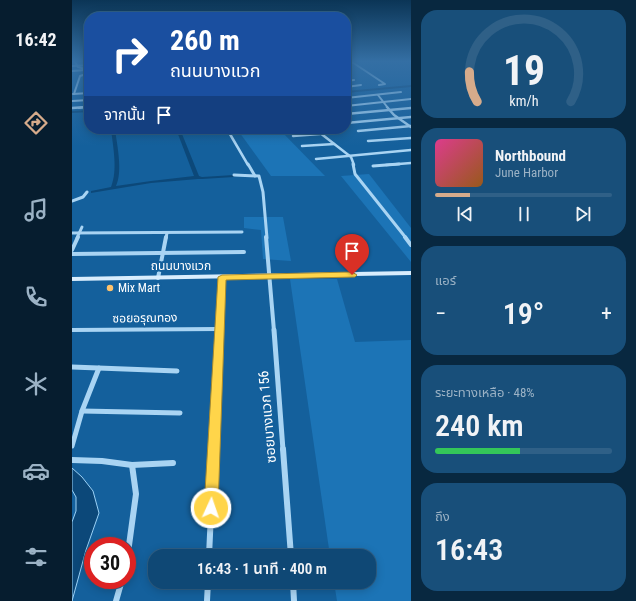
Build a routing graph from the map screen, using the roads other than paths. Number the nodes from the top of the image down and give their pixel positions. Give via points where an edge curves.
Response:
1 (401, 92) dead end
2 (84, 93) edge
3 (73, 94) edge
4 (378, 95) junction
5 (351, 98) edge
6 (411, 99) edge
7 (84, 100) edge
8 (72, 101) edge
9 (386, 102) junction
10 (351, 106) edge
11 (84, 107) edge
12 (72, 108) edge
13 (411, 108) edge
14 (390, 110) junction
15 (351, 114) edge
16 (411, 117) edge
17 (398, 118) junction
18 (351, 123) edge
19 (411, 127) edge
20 (358, 131) dead end
21 (230, 134) edge
22 (320, 134) joint
23 (293, 136) dead end
24 (411, 138) edge
25 (368, 141) dead end
26 (335, 144) junction
27 (302, 146) dead end
28 (411, 150) edge
29 (349, 155) junction
30 (316, 159) dead end
31 (411, 163) edge
32 (372, 166) dead end
33 (234, 175) dead end
34 (255, 176) junction
35 (87, 192) dead end
36 (72, 201) edge
37 (82, 227) dead end
38 (242, 232) dead end
39 (72, 233) edge
40 (80, 233) junction
41 (167, 233) junction
42 (411, 245) edge
43 (72, 250) edge
44 (244, 252) dead end
45 (163, 253) junction
46 (72, 254) edge
47 (411, 273) edge
48 (268, 276) junction
49 (222, 277) junction
50 (158, 278) junction
51 (72, 279) edge
52 (219, 329) junction
53 (72, 330) edge
54 (72, 367) edge
55 (99, 368) junction
56 (177, 371) dead end
57 (82, 411) junction
58 (180, 413) dead end
59 (72, 446) edge
60 (72, 460) edge
61 (173, 463) dead end
62 (132, 465) junction
63 (130, 537) edge
64 (209, 549) edge
65 (290, 549) edge
66 (119, 589) edge
67 (208, 589) edge
68 (293, 589) edge
69 (116, 601) edge
70 (207, 601) edge
71 (294, 601) edge

1 - 4 street
2 - 3 street
4 - 5 street
4 - 9 street
6 - 9 street
7 - 8 street
9 - 10 street
9 - 14 street
11 - 12 street
13 - 14 street
14 - 15 street
14 - 17 street
16 - 17 street
17 - 18 street
17 - 19 street
19 - 20 street
21 - 34 street
22 - 23 street
22 - 26 street
24 - 25 street
26 - 27 street
26 - 29 street
28 - 29 street
29 - 30 street
29 - 42 street via 355,174
31 - 32 street
33 - 34 street
34 - 48 street, ซอยบางแวก 156 via 260,177 262,192
35 - 36 street
37 - 40 street
38 - 41 street
39 - 40 street
40 - 41 street
40 - 43 street
41 - 45 street
44 - 45 street
45 - 46 street
45 - 50 street
47 - 48 main road, ถนนบางแวก
48 - 49 main road, ถนนบางแวก
48 - 65 street, ซอยบางแวก 156
49 - 50 main road, ถนนบางแวก
49 - 52 street
50 - 51 main road, ถนนบางแวก
52 - 53 street, ซอยอรุณทอง
52 - 64 street
54 - 55 street
55 - 56 street
55 - 57 street
57 - 58 street
57 - 59 street
60 - 62 street
61 - 62 street
62 - 63 street via 136,494
66 - 69 street
67 - 70 street
68 - 71 street

